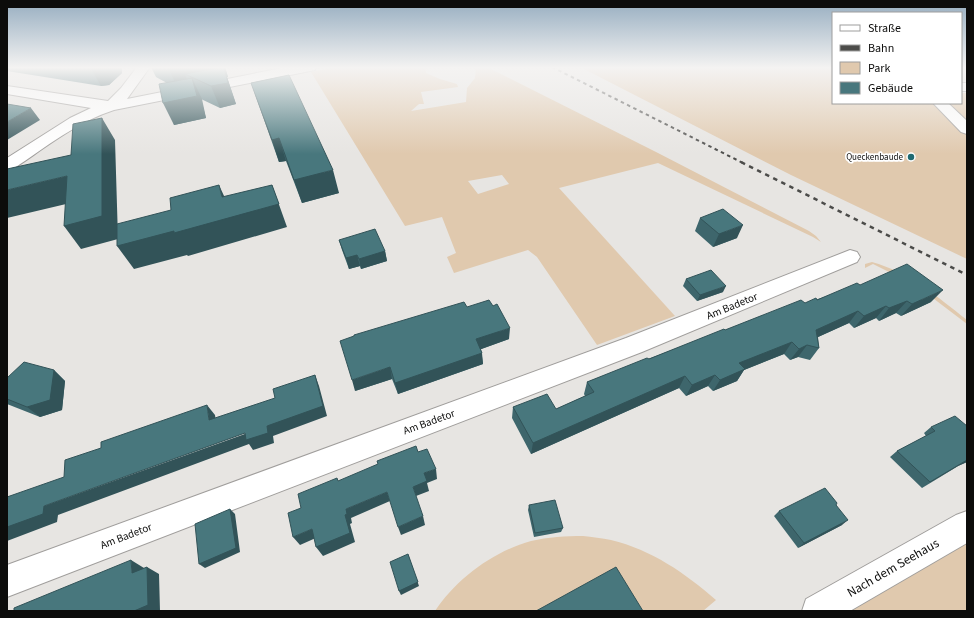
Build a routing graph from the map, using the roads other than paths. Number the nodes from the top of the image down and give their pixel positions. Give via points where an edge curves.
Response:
1 (40, 96) edge
2 (121, 96) edge
3 (163, 96) edge
4 (941, 104) edge
5 (111, 106) junction
6 (967, 129) edge
7 (7, 165) edge
8 (850, 257) dead end
9 (967, 526) edge
10 (7, 582) edge
11 (818, 611) edge

1 - 5 street
2 - 5 street
3 - 5 street
4 - 6 street
5 - 7 street via 75,121
8 - 10 street, Am Badetor via 634,345
9 - 11 street, Nach dem Seehaus

